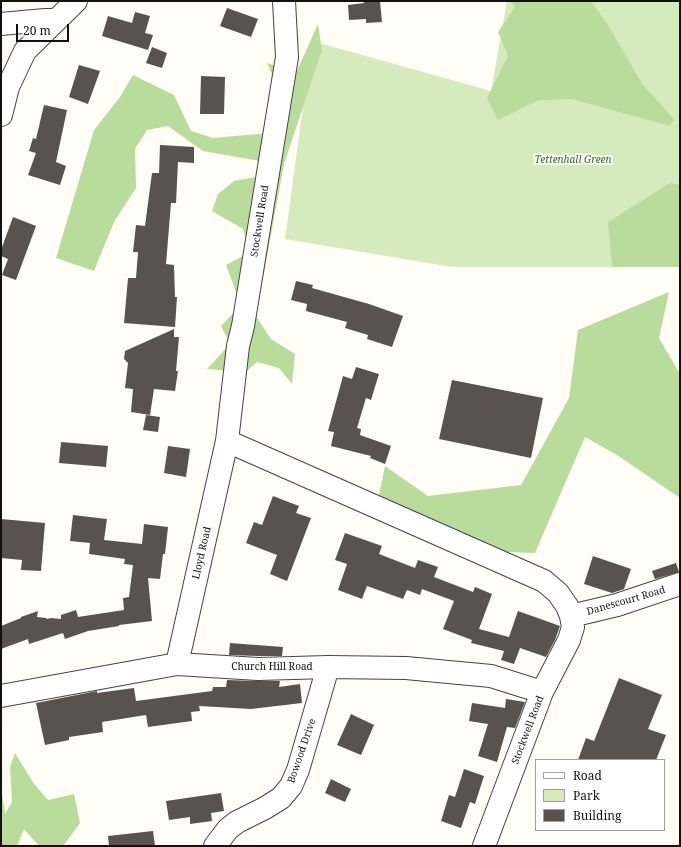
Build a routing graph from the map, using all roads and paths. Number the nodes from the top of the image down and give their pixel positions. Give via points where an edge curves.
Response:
1 (76, 1) edge
2 (284, 1) edge
3 (56, 20) junction
4 (1, 24) edge
5 (1, 115) edge
6 (227, 442) junction
7 (680, 584) edge
8 (571, 616) junction
9 (177, 664) junction
10 (328, 667) junction
11 (542, 692) junction
12 (1, 696) edge
13 (215, 846) edge
14 (484, 846) edge

1 - 3 street
2 - 6 street, Stockwell Road via 287,57 238,346
3 - 4 street
3 - 5 street via 25,51 8,87
6 - 8 street via 544,581 558,593
6 - 9 street, Lloyd Road
7 - 8 street, Danescourt Road via 617,605
8 - 11 street, Stockwell Road via 569,640
9 - 10 street, Church Hill Road via 258,669
9 - 12 street, Church Hill Road
10 - 11 street, Church Hill Road via 406,668 491,676
10 - 13 street, Bowood Drive via 291,786 280,798 265,808 236,822
11 - 14 street, Stockwell Road

